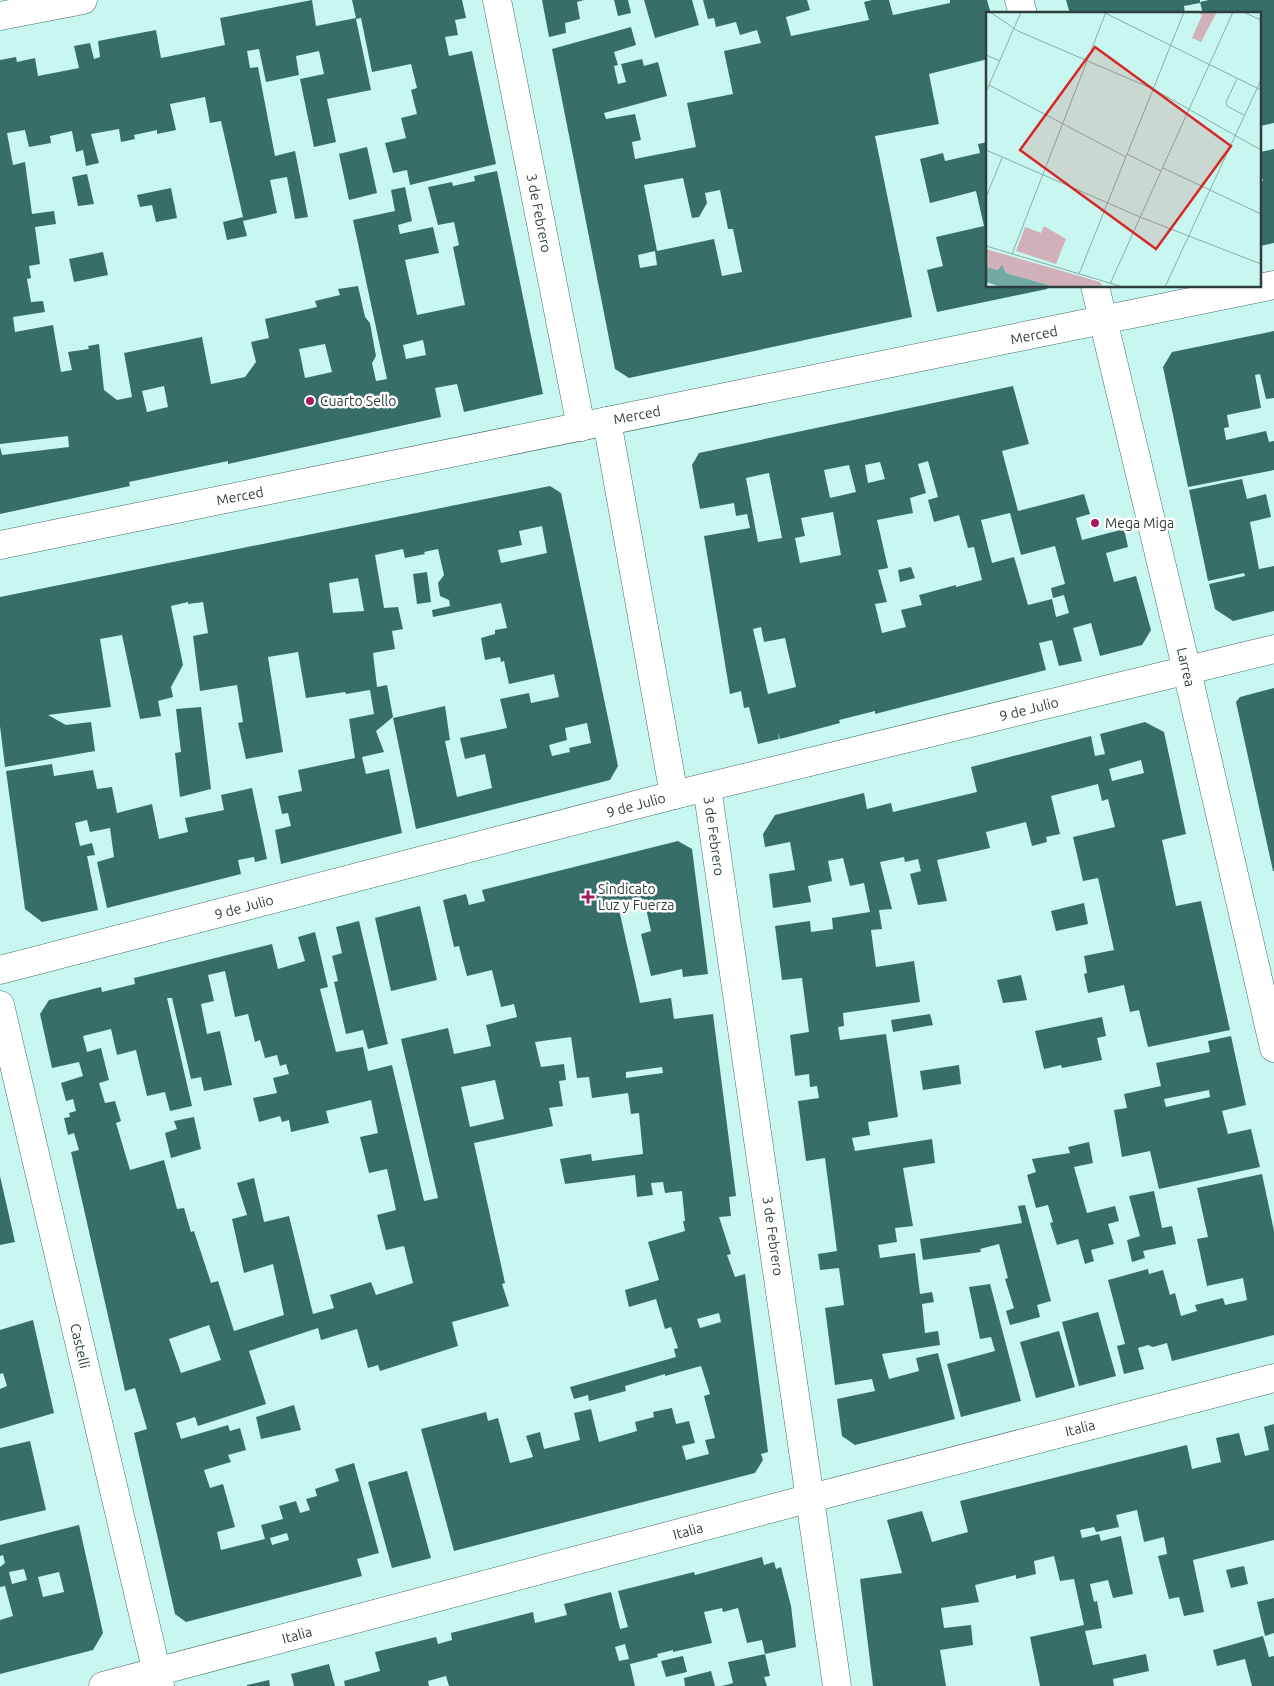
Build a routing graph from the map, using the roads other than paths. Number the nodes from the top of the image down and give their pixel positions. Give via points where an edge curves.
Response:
1 (83, 0) edge
2 (497, 0) edge
3 (0, 16) edge
4 (1096, 288) edge
5 (1259, 288) edge
6 (1104, 320) junction
7 (594, 424) junction
8 (0, 545) edge
9 (1274, 649) edge
10 (1187, 671) junction
11 (707, 787) junction
12 (674, 795) junction
13 (0, 970) edge
14 (0, 1005) edge
15 (1274, 1048) edge
16 (1274, 1378) edge
17 (811, 1498) junction
18 (159, 1679) edge
19 (103, 1686) edge
20 (837, 1686) edge

1 - 3 street
2 - 7 street, 3 de Febrero
4 - 6 street, Larrea
5 - 6 street, Merced
6 - 7 street, Merced
6 - 10 street, Larrea
7 - 8 street, Merced
7 - 12 street, 3 de Febrero
9 - 10 street, 9 de Julio
10 - 11 street, 9 de Julio
10 - 15 street, Larrea
11 - 12 street, 9 de Julio
11 - 17 street, 3 de Febrero
12 - 13 street, 9 de Julio
14 - 18 street, Castelli
16 - 17 street, Italia
17 - 18 street, Italia
17 - 20 street, 3 de Febrero
18 - 19 street, Italia

